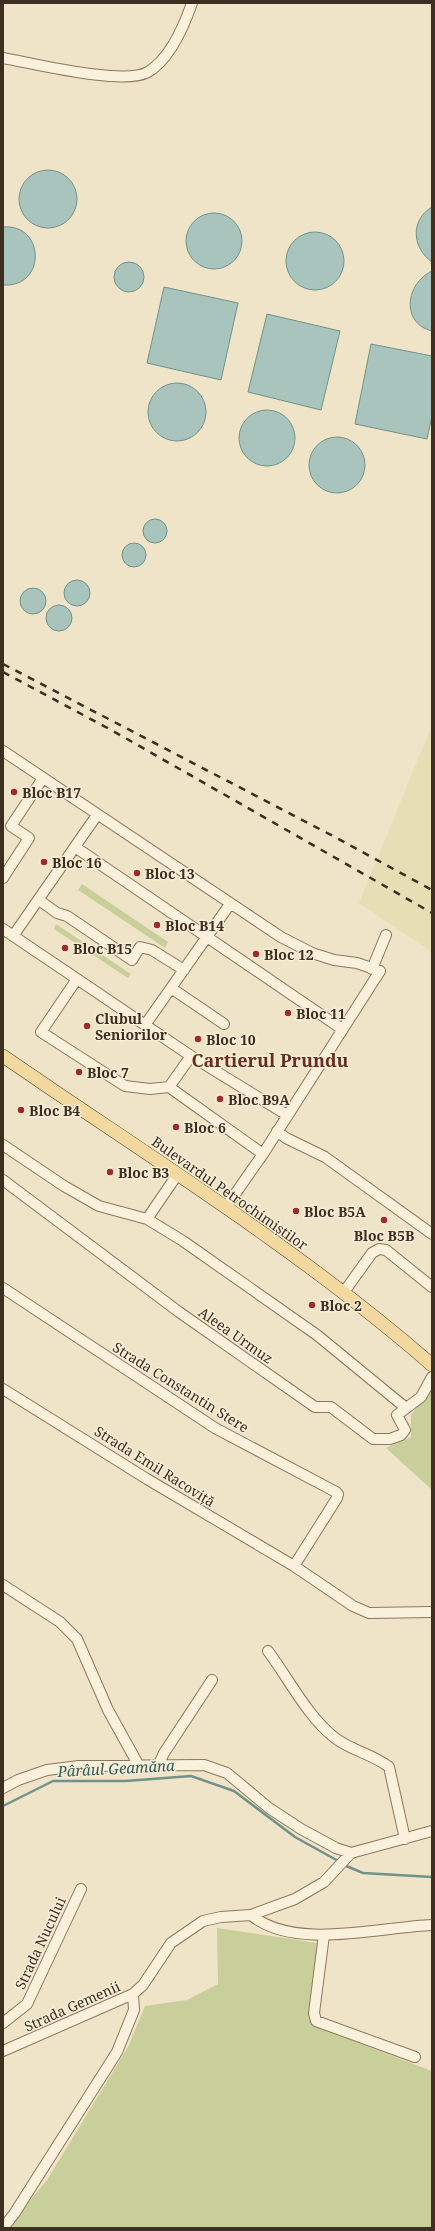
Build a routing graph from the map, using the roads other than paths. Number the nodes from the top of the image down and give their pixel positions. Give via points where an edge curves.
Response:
1 (192, 3) edge
2 (3, 58) edge
3 (5, 757) edge
4 (43, 778) junction
5 (97, 815) junction
6 (75, 847) junction
7 (3, 878) edge
8 (38, 900) junction
9 (230, 904) junction
10 (3, 929) edge
11 (386, 935) dead end
12 (13, 936) junction
13 (208, 936) junction
14 (372, 969) junction
15 (184, 970) junction
16 (78, 979) junction
17 (171, 988) junction
18 (224, 1024) dead end
19 (145, 1025) junction
20 (342, 1029) junction
21 (3, 1056) edge
22 (191, 1056) junction
23 (169, 1087) junction
24 (287, 1115) junction
25 (277, 1131) junction
26 (3, 1145) edge
27 (263, 1154) junction
28 (177, 1175) junction
29 (3, 1180) edge
30 (226, 1207) junction
31 (147, 1219) junction
32 (432, 1234) edge
33 (432, 1287) edge
34 (3, 1288) edge
35 (344, 1292) junction
36 (432, 1365) edge
37 (432, 1377) edge
38 (3, 1389) edge
39 (406, 1408) junction
40 (294, 1566) junction
41 (3, 1585) edge
42 (432, 1612) edge
43 (268, 1651) dead end
44 (212, 1680) dead end
45 (139, 1766) junction
46 (158, 1766) junction
47 (3, 1788) edge
48 (432, 1830) edge
49 (405, 1839) junction
50 (348, 1855) junction
51 (81, 1889) dead end
52 (251, 1915) junction
53 (432, 1924) edge
54 (324, 1935) junction
55 (133, 1994) junction
56 (3, 2023) edge
57 (3, 2051) edge
58 (415, 2057) dead end
59 (3, 2228) edge

1 - 2 street via 176,38 162,59 147,72 108,76
3 - 4 street
4 - 5 street
4 - 7 street via 11,826 29,838
5 - 6 street
5 - 9 street
6 - 8 street
6 - 13 street
8 - 12 street
8 - 15 street via 57,913 67,916 132,960 140,947 152,950
9 - 13 street
9 - 14 street via 281,937 312,953
10 - 12 street
11 - 14 street
12 - 16 street
13 - 15 street
13 - 20 street
14 - 20 street via 380,971
15 - 17 street
16 - 19 street
16 - 23 street via 41,1032 125,1086 150,1089
17 - 18 street
17 - 19 street
19 - 22 street
20 - 24 street
21 - 28 main road, Bulevardul Petrochimiștilor
22 - 23 street
22 - 24 street
23 - 27 street
24 - 25 street
25 - 27 street
25 - 32 street via 325,1157
26 - 31 street via 99,1206
27 - 30 street
28 - 30 main road, Bulevardul Petrochimiștilor
28 - 31 street
29 - 39 street, Aleea Urmuz via 224,1345 315,1407 331,1408 373,1439 390,1439 401,1435 405,1430 397,1415
30 - 35 main road, Bulevardul Petrochimiștilor
31 - 39 street via 183,1241 317,1335
33 - 35 street via 386,1250 379,1249 372,1253
34 - 40 street, Strada Constantin Stere via 215,1428 336,1492 337,1498
35 - 36 main road, Bulevardul Petrochimiștilor
37 - 39 street via 421,1397
38 - 40 street, Strada Emil Racoviță via 147,1479
40 - 42 street, Strada Emil Racoviță via 353,1606 369,1613
41 - 45 street via 60,1622 77,1639 108,1710
43 - 49 street via 315,1717 334,1738 389,1767
44 - 46 street
45 - 46 street
45 - 47 street via 79,1766 47,1770
46 - 50 street via 204,1765 227,1773 269,1808 301,1830
48 - 49 street
49 - 50 street
50 - 52 street, Strada Gemenii via 314,1890
51 - 56 street, Strada Nucului via 27,2004
52 - 54 street via 260,1923 273,1928
52 - 55 street, Strada Gemenii via 222,1917 203,1922 182,1934 163,1954 143,1985
53 - 54 street
54 - 58 street via 314,2013 316,2021
55 - 57 street, Strada Gemenii
55 - 59 street via 134,2010 117,2052

